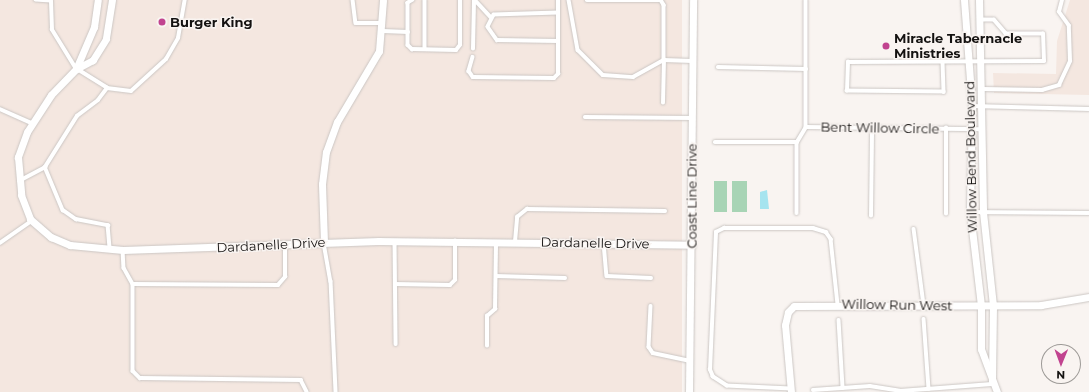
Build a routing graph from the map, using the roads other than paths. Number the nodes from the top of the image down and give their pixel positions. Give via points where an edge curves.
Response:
1 (36, 0) edge
2 (98, 0) edge
3 (112, 0) edge
4 (185, 0) edge
5 (353, 0) edge
6 (383, 0) edge
7 (413, 0) edge
8 (425, 0) edge
9 (460, 0) edge
10 (475, 0) edge
11 (558, 0) edge
12 (569, 0) edge
13 (587, 0) edge
14 (693, 0) edge
15 (806, 0) edge
16 (964, 0) edge
17 (979, 0) edge
18 (1062, 0) edge
19 (558, 14) junction
20 (491, 17) junction
21 (980, 20) junction
22 (383, 22) junction
23 (383, 31) junction
24 (408, 32) junction
25 (558, 41) junction
26 (473, 48) dead end
27 (425, 49) junction
28 (473, 57) dead end
29 (664, 60) junction
30 (693, 61) junction
31 (943, 62) junction
32 (969, 62) junction
33 (982, 62) junction
34 (718, 67) dead end
35 (76, 69) junction
36 (806, 69) junction
37 (107, 88) junction
38 (983, 89) junction
39 (663, 102) dead end
40 (972, 106) junction
41 (984, 106) junction
42 (0, 109) edge
43 (1089, 109) edge
44 (585, 117) dead end
45 (693, 118) junction
46 (32, 123) junction
47 (806, 127) junction
48 (872, 128) junction
49 (946, 128) junction
50 (972, 129) junction
51 (984, 129) junction
52 (715, 142) dead end
53 (797, 142) junction
54 (45, 167) junction
55 (19, 181) junction
56 (665, 211) dead end
57 (970, 212) junction
58 (983, 212) junction
59 (797, 213) dead end
60 (1089, 213) edge
61 (946, 214) dead end
62 (871, 216) dead end
63 (32, 221) junction
64 (914, 229) dead end
65 (395, 241) junction
66 (324, 242) junction
67 (455, 242) junction
68 (496, 242) junction
69 (515, 242) junction
70 (0, 243) edge
71 (285, 244) junction
72 (604, 244) junction
73 (692, 245) junction
74 (110, 250) junction
75 (123, 250) junction
76 (496, 276) junction
77 (565, 278) dead end
78 (651, 278) dead end
79 (133, 284) junction
80 (395, 284) junction
81 (1089, 297) edge
82 (838, 304) junction
83 (924, 305) junction
84 (651, 306) dead end
85 (981, 306) junction
86 (993, 306) junction
87 (924, 319) dead end
88 (839, 320) dead end
89 (396, 344) dead end
90 (487, 346) dead end
91 (690, 361) junction
92 (992, 384) junction
93 (842, 388) junction
94 (929, 389) junction
95 (791, 390) edge
96 (813, 390) dead end
97 (884, 390) edge
98 (307, 392) edge
99 (336, 392) edge
100 (689, 392) edge
101 (997, 392) edge

1 - 35 lane via 51,1 52,30
2 - 35 street via 94,27
3 - 35 street via 106,39 93,60
4 - 37 lane via 178,38 166,59 131,91
5 - 22 lane via 356,23
6 - 22 street
7 - 24 lane via 408,3
8 - 27 lane
9 - 27 lane via 460,45 456,50
10 - 20 lane
10 - 26 lane
11 - 19 lane
12 - 29 lane via 578,50 603,75 633,77
13 - 29 lane via 661,0 664,5
14 - 30 street, Coast Line Drive
15 - 36 lane, Bent Willow Circle
16 - 32 street, Willow Bend Boulevard
17 - 21 street, Willow Bend Boulevard
18 - 38 lane via 1059,12 1069,26 1070,61 1059,85 1042,90
19 - 20 lane via 509,13
19 - 25 lane
20 - 25 lane via 489,32 498,40
21 - 33 street, Willow Bend Boulevard
21 - 33 lane via 994,20 1006,34 1043,34 1044,61
22 - 23 street
23 - 24 lane
23 - 66 street via 372,65 336,122 326,152 322,184
24 - 27 lane via 412,49
25 - 28 lane via 558,67 554,78 480,78 469,74
29 - 30 lane
29 - 39 lane
30 - 45 street, Coast Line Drive
31 - 31 lane via 848,62 847,91 944,92
31 - 32 lane
32 - 33 lane
32 - 40 street, Willow Bend Boulevard
33 - 38 street, Willow Bend Boulevard
34 - 36 lane
35 - 37 lane
35 - 46 street via 51,95
36 - 47 lane, Bent Willow Circle
37 - 54 lane via 98,100 77,116
38 - 41 street, Willow Bend Boulevard
40 - 41 lane
40 - 50 street, Willow Bend Boulevard
41 - 43 lane
41 - 51 street, Willow Bend Boulevard
42 - 46 lane
44 - 45 lane
45 - 73 street, Coast Line Drive
46 - 55 street via 18,157
47 - 48 lane, Bent Willow Circle
47 - 53 lane
48 - 49 lane, Bent Willow Circle
48 - 62 lane
49 - 50 lane, Bent Willow Circle
49 - 61 lane
50 - 51 lane, Bent Willow Circle
50 - 57 street, Willow Bend Boulevard
51 - 58 street, Willow Bend Boulevard
52 - 53 lane
53 - 59 lane
54 - 55 lane
54 - 74 lane via 63,210 76,219 109,226
55 - 63 street
56 - 69 lane via 527,209 518,217
57 - 58 lane
57 - 85 street, Willow Bend Boulevard
58 - 60 lane
58 - 86 street, Willow Bend Boulevard
63 - 70 lane
63 - 74 street, Dardanelle Drive via 51,237 70,245
64 - 83 lane
65 - 66 street, Dardanelle Drive
65 - 67 street, Dardanelle Drive
65 - 80 lane
66 - 71 street, Dardanelle Drive
66 - 99 lane via 331,281
67 - 68 street, Dardanelle Drive
67 - 80 lane via 455,280 450,285
68 - 69 street, Dardanelle Drive
68 - 76 lane
69 - 72 street, Dardanelle Drive
71 - 75 street, Dardanelle Drive
71 - 79 lane via 285,277 278,285
72 - 73 street, Dardanelle Drive
72 - 78 lane via 606,276
73 - 91 street, Coast Line Drive
74 - 75 street, Dardanelle Drive
75 - 79 lane via 124,268
76 - 77 lane
76 - 90 lane via 495,309 487,316
79 - 98 lane via 133,371 140,378 301,380
80 - 89 lane
81 - 86 street, Willow Run West via 1041,305
82 - 83 street, Willow Run West
82 - 95 street, Willow Run West via 805,304 794,306 788,312 785,326
82 - 95 lane via 830,239 826,232 813,228 724,228 716,232 710,370 713,377 727,386
83 - 85 street, Willow Run West
84 - 91 lane via 649,347 653,353
85 - 86 street, Willow Run West
85 - 92 street, Willow Bend Boulevard via 981,349
86 - 92 street, Willow Bend Boulevard
87 - 94 lane
88 - 93 lane
91 - 100 street, Coast Line Drive
92 - 94 lane
92 - 101 street, Willow Bend Boulevard
93 - 96 lane
93 - 97 lane
94 - 97 lane

